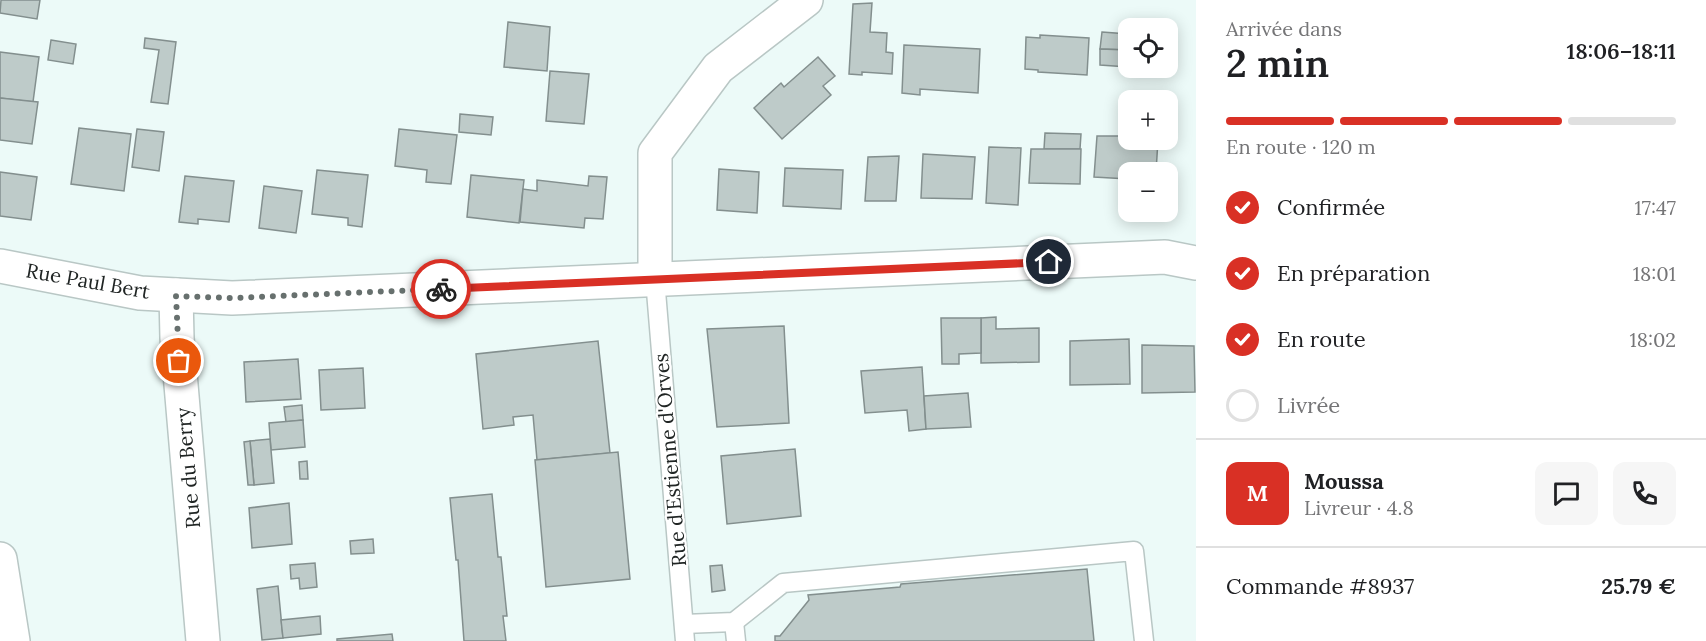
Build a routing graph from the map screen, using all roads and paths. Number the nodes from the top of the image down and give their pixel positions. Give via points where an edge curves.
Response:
1 (806, 0) edge
2 (1196, 263) edge
3 (0, 266) edge
4 (655, 279) junction
5 (176, 296) junction
6 (0, 559) edge
7 (734, 622) junction
8 (685, 633) edge
9 (13, 641) edge
10 (203, 641) edge
11 (736, 641) edge
12 (1144, 641) edge

1 - 4 street via 718,68 655,153
2 - 4 street, Rue Paul Bert via 1165,257
3 - 5 street, Rue Paul Bert via 140,293
4 - 5 street, Rue Paul Bert via 232,298
4 - 8 lane, Rue d'Estienne d'Orves
5 - 10 street, Rue du Berry
6 - 9 street
7 - 8 lane
7 - 11 lane
7 - 12 lane via 783,583 1134,551

